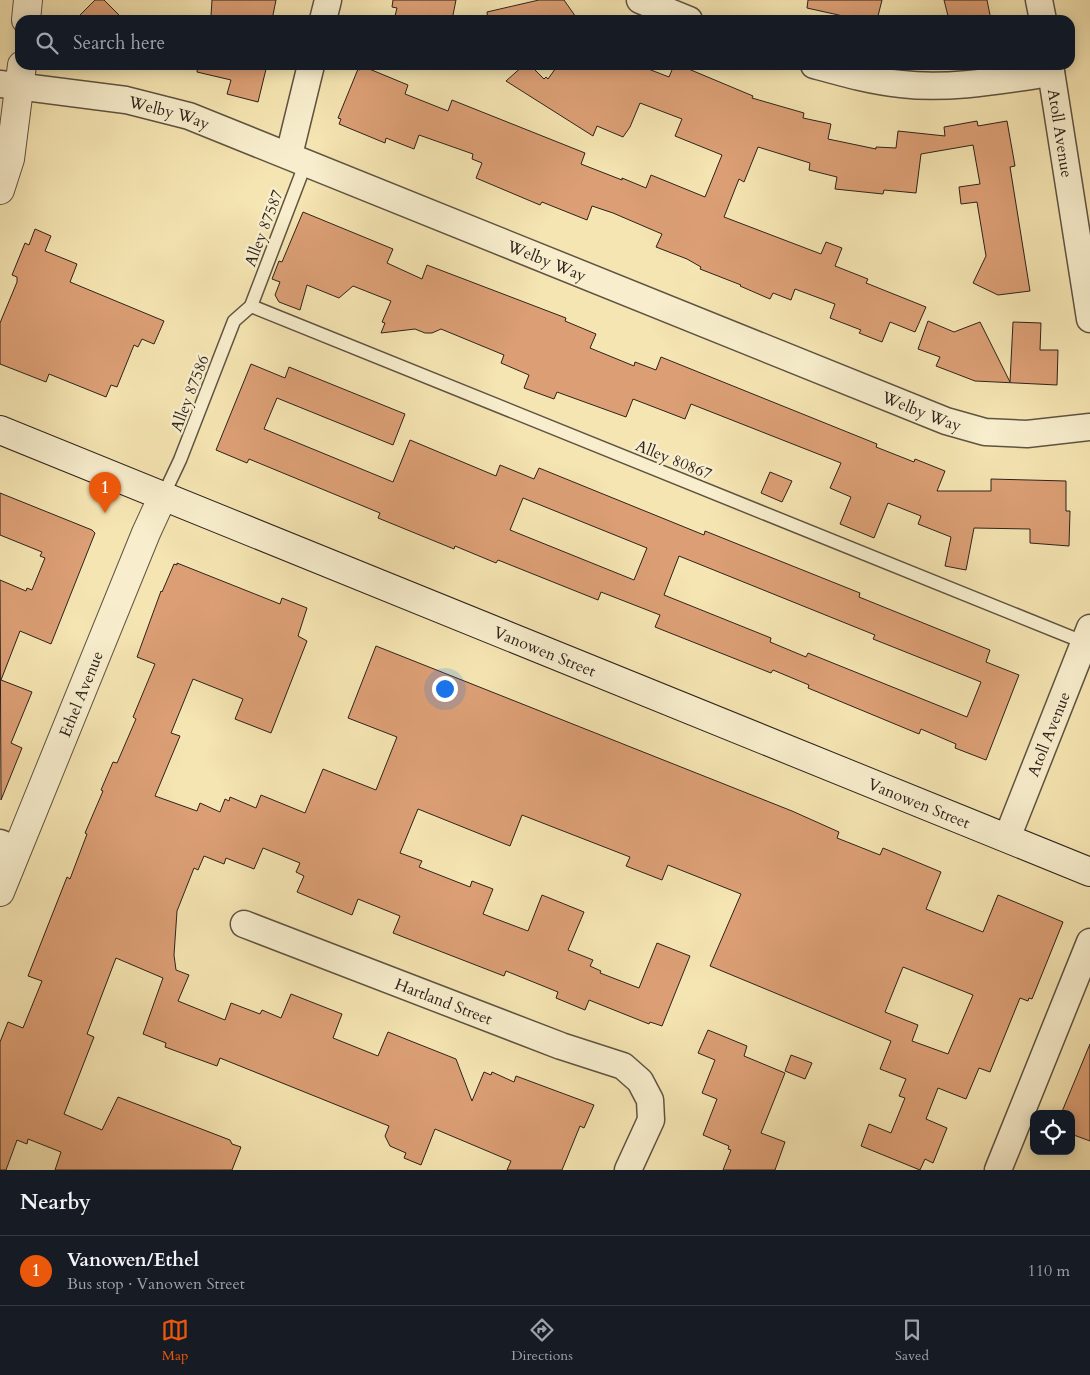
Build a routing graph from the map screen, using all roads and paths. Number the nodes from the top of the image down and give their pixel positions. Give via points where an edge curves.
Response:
1 (28, 0) edge
2 (328, 0) edge
3 (640, 0) edge
4 (1040, 0) edge
5 (26, 15) edge
6 (324, 15) edge
7 (676, 15) edge
8 (1042, 15) edge
9 (310, 70) edge
10 (831, 70) edge
11 (1043, 70) edge
12 (1050, 70) edge
13 (14, 79) edge
14 (297, 158) junction
15 (0, 190) edge
16 (251, 306) junction
17 (1090, 319) edge
18 (1090, 427) edge
19 (0, 430) edge
20 (163, 496) junction
21 (1088, 639) edge
22 (1007, 838) junction
23 (9, 846) edge
24 (1090, 872) edge
25 (0, 892) edge
26 (244, 924) dead end
27 (1090, 942) edge
28 (628, 1170) edge
29 (998, 1170) edge

1 - 5 main road
2 - 6 street
3 - 7 street
4 - 8 street
9 - 14 street
10 - 11 street via 902,84 950,84
12 - 17 street, Atoll Avenue
13 - 14 street, Welby Way via 126,100 189,116
13 - 15 main road via 10,159
14 - 16 lane, Alley 87587
14 - 18 street, Welby Way via 946,422 985,432 1027,434
16 - 20 lane, Alley 87586 via 234,321
16 - 21 lane, Alley 80867
19 - 20 main road, Vanowen Street
20 - 22 main road, Vanowen Street
20 - 23 main road, Ethel Avenue
21 - 22 street, Atoll Avenue
22 - 24 main road, Vanowen Street
23 - 25 main road, Ethel Avenue
26 - 28 street, Hartland Street via 562,1046 623,1066 640,1081 650,1100 651,1120
27 - 29 street

